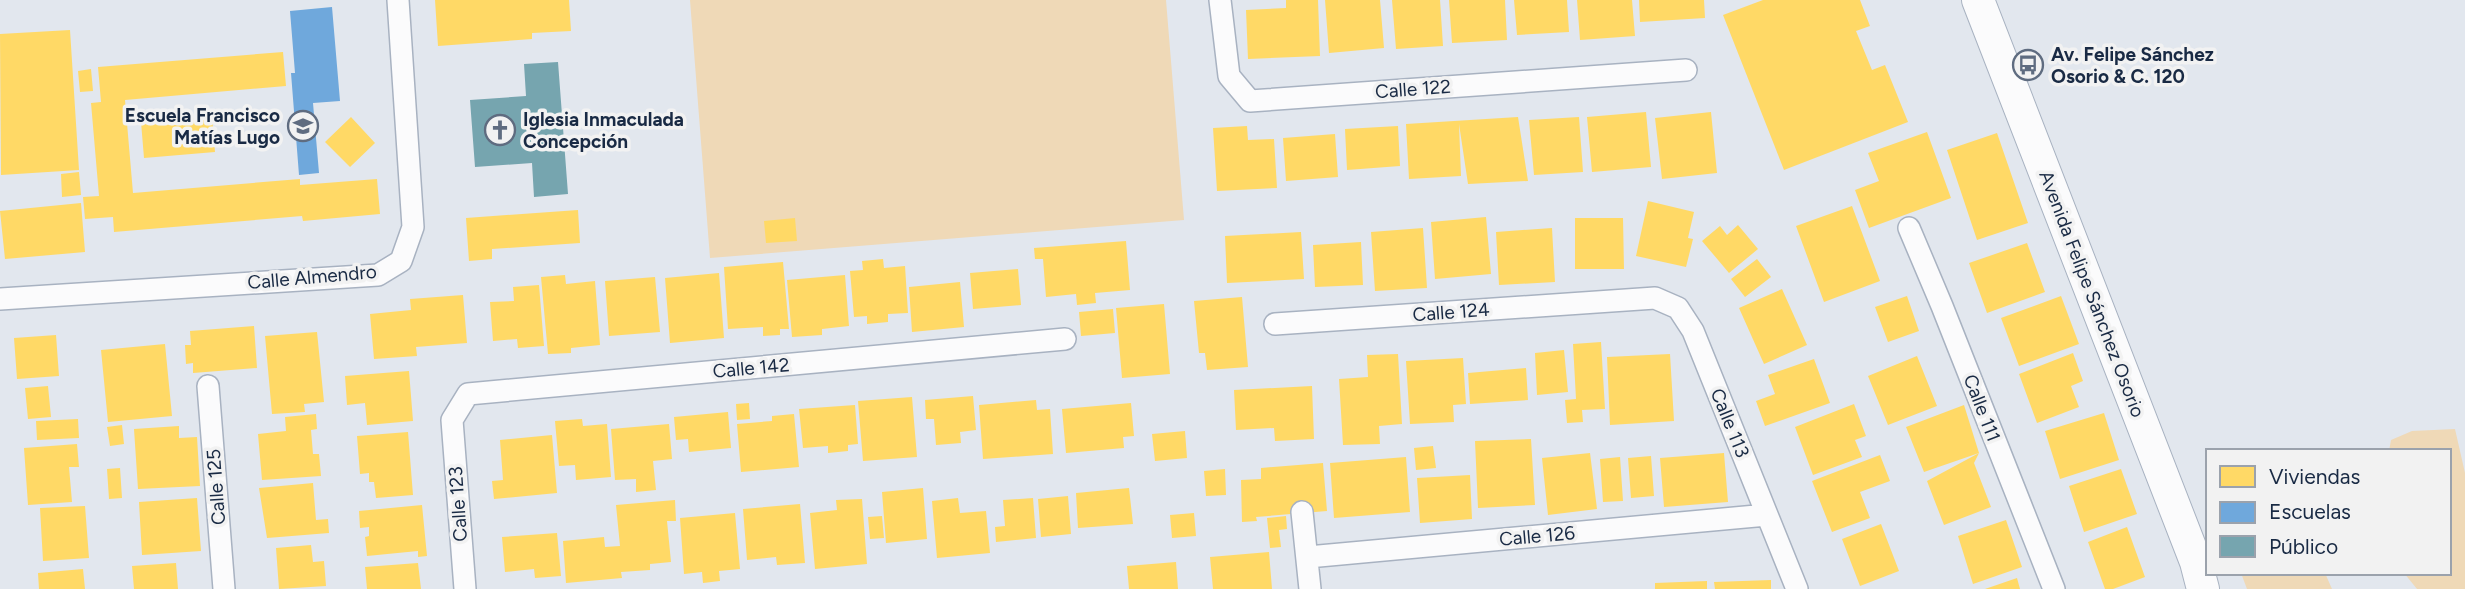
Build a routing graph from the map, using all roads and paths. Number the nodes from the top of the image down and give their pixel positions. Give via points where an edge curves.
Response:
1 (398, 0) edge
2 (1220, 0) edge
3 (1979, 0) edge
4 (1686, 70) dead end
5 (1909, 228) dead end
6 (0, 299) edge
7 (1628, 300) joint
8 (1275, 324) dead end
9 (1065, 339) dead end
10 (208, 386) dead end
11 (452, 420) joint
12 (1302, 512) dead end
13 (1767, 515) junction
14 (1308, 557) junction
15 (224, 589) edge
16 (465, 589) edge
17 (1310, 589) edge
18 (1797, 589) edge
19 (2054, 589) edge
20 (2203, 589) edge

1 - 6 street, Calle Almendro via 414,227 401,261 378,275
2 - 4 street, Calle 122 via 1228,76 1250,101
3 - 20 street, Avenida Felipe Sánchez Osorio
5 - 19 street, Calle 111
7 - 8 street, Calle 124
7 - 13 street, Calle 113 via 1655,298 1678,308 1693,331
9 - 11 street, Calle 142 via 468,394
10 - 15 street, Calle 125
11 - 16 street, Calle 123
12 - 14 street
13 - 14 street, Calle 126
13 - 18 street, Calle 113
14 - 17 street

